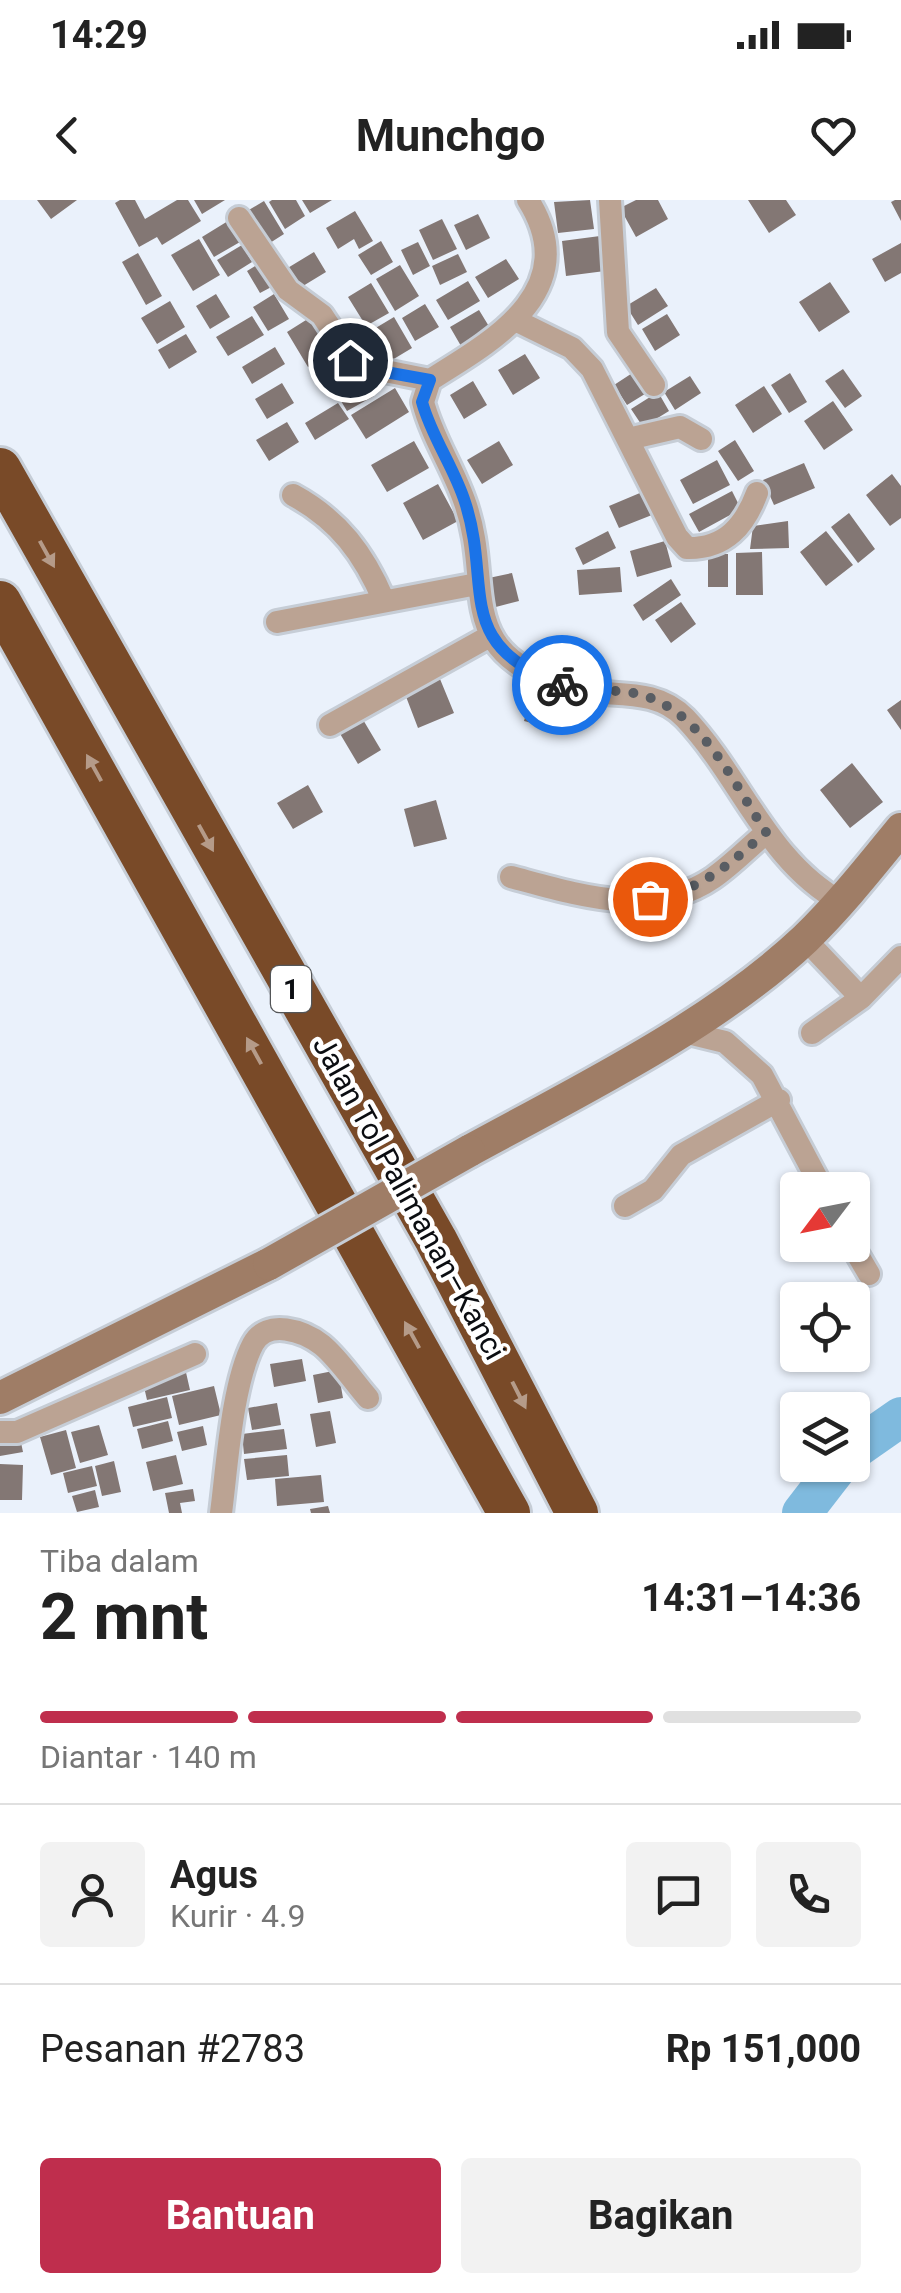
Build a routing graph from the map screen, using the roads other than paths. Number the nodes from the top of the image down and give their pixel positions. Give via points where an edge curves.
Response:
1 (528, 200) edge
2 (610, 200) edge
3 (239, 218) dead end
4 (516, 320) junction
5 (430, 380) junction
6 (654, 385) dead end
7 (628, 439) junction
8 (701, 439) dead end
9 (0, 468) edge
10 (757, 492) dead end
11 (293, 495) dead end
12 (477, 584) junction
13 (384, 601) junction
14 (0, 602) edge
15 (277, 622) dead end
16 (490, 636) junction
17 (330, 725) dead end
18 (901, 830) edge
19 (766, 832) junction
20 (511, 877) dead end
21 (842, 902) junction
22 (805, 939) junction
23 (901, 957) edge
24 (861, 998) junction
25 (680, 1031) junction
26 (812, 1033) dead end
27 (779, 1100) junction
28 (814, 1172) edge
29 (625, 1206) dead end
30 (862, 1262) edge
31 (869, 1274) dead end
32 (194, 1354) dead end
33 (0, 1398) edge
34 (368, 1398) dead end
35 (0, 1432) edge
36 (220, 1513) edge
37 (509, 1513) edge
38 (577, 1513) edge

1 - 4 street via 545,248 544,273
2 - 6 street via 618,332
3 - 5 street via 288,290 316,309 355,365
4 - 5 street
4 - 7 street via 572,348 592,369
5 - 12 street via 422,402 465,501
7 - 8 street via 680,427
7 - 10 street via 687,548 725,538 746,523
9 -> 38 highway, Jalan Tol Palimanan–Kanci / 1 via 444,1256
11 - 13 street via 352,541
12 - 13 street
12 - 16 street
13 - 15 street
37 -> 14 highway, 1
16 - 17 street
16 - 19 street via 542,678 584,691 635,694 682,715
18 - 21 street
19 - 20 street via 712,879 679,894 613,902
19 - 21 street via 810,881
21 - 22 street
22 - 24 street
22 - 25 street
23 - 24 street
24 - 26 street
25 - 27 street via 725,1042
25 - 33 street, bridge via 269,1264
27 - 28 street
27 - 29 street via 682,1155 653,1190
30 - 31 street
32 - 35 street via 17,1432
34 - 36 street via 322,1345 293,1329 266,1331 254,1342 234,1415

